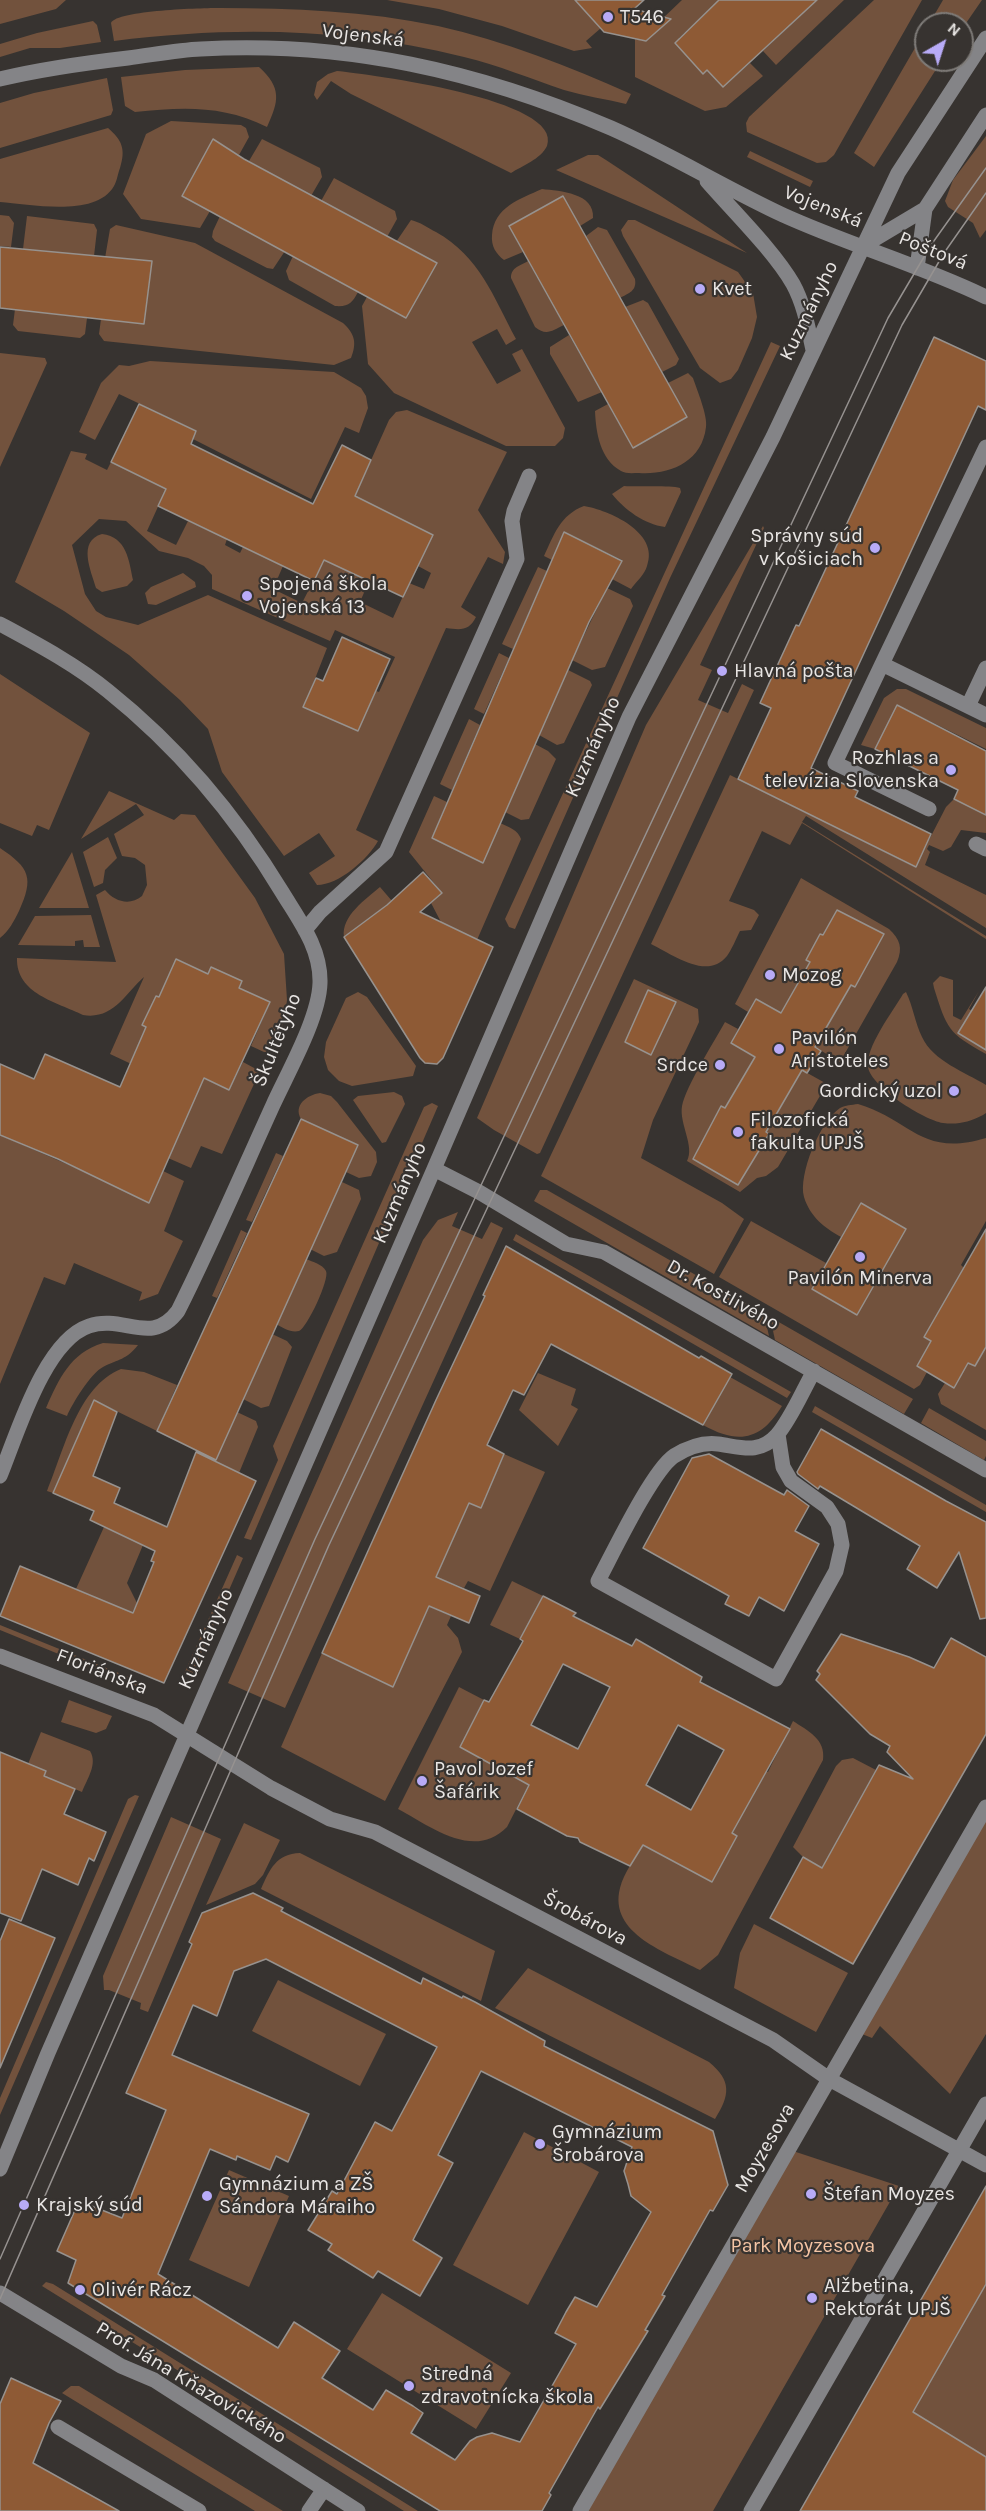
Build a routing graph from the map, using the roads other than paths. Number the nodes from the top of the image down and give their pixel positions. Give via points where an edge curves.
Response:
1 (986, 38) edge
2 (0, 79) edge
3 (986, 115) edge
4 (701, 174) junction
5 (925, 208) junction
6 (863, 246) junction
7 (917, 268) junction
8 (986, 297) edge
9 (813, 350) junction
10 (986, 447) edge
11 (529, 476) dead end
12 (0, 624) edge
13 (882, 664) junction
14 (986, 668) edge
15 (968, 706) junction
16 (986, 715) edge
17 (929, 809) dead end
18 (305, 930) junction
19 (434, 1169) junction
20 (814, 1371) junction
21 (778, 1434) junction
22 (986, 1470) edge
23 (0, 1476) edge
24 (0, 1656) edge
25 (186, 1735) junction
26 (986, 1807) edge
27 (829, 2079) junction
28 (986, 2104) edge
29 (959, 2150) junction
30 (986, 2165) edge
31 (0, 2169) edge
32 (0, 2293) edge
33 (58, 2427) dead end
34 (324, 2489) junction
35 (200, 2511) edge
36 (309, 2511) edge
37 (358, 2511) edge
38 (580, 2511) edge
39 (751, 2511) edge

1 - 6 street, Kuzmányho via 898,173
2 - 4 street, Vojenská via 38,70 198,49 296,49 400,60 506,88 610,128
3 - 5 street
4 - 6 street, Vojenská via 785,216
4 - 9 street, Vojenská via 792,282
5 - 6 street
5 - 7 street
6 - 7 street, Poštová
6 - 9 street, Kuzmányho
7 - 8 street, Poštová
9 - 19 street, Kuzmányho via 629,717
10 - 13 street
11 - 18 street via 512,520 517,559 386,852
12 - 18 street, Škultétyho via 107,690 178,756 220,802
13 - 15 street
13 - 17 street via 835,763
14 - 15 street
15 - 16 street
18 - 23 street, Škultétyho via 317,955 319,970 314,1013 183,1301 170,1322 159,1329 106,1323 76,1333 43,1373
19 - 20 street, Dr. Kostlivého via 566,1244 604,1252
19 - 25 street, Kuzmányho
20 - 21 street
20 - 22 street, Dr. Kostlivého
21 - 21 street via 783,1467 791,1481 827,1507 838,1524 842,1545 836,1571 776,1679 598,1581 657,1474 673,1456 697,1444 761,1447
24 - 25 street, Floriánska via 154,1714
25 - 27 street, Šrobárova via 330,1819 375,1832 773,2040
25 - 31 street, Kuzmányho
26 - 27 street, Moyzesova
27 - 29 street, Šrobárova
27 - 38 street, Moyzesova
28 - 29 street
29 - 30 street, Šrobárova
29 - 39 street
32 - 34 street, Prof. Jána Kňazovického via 121,2366 154,2380
33 - 35 street
34 - 36 street
34 - 37 street, Prof. Jána Kňazovického

